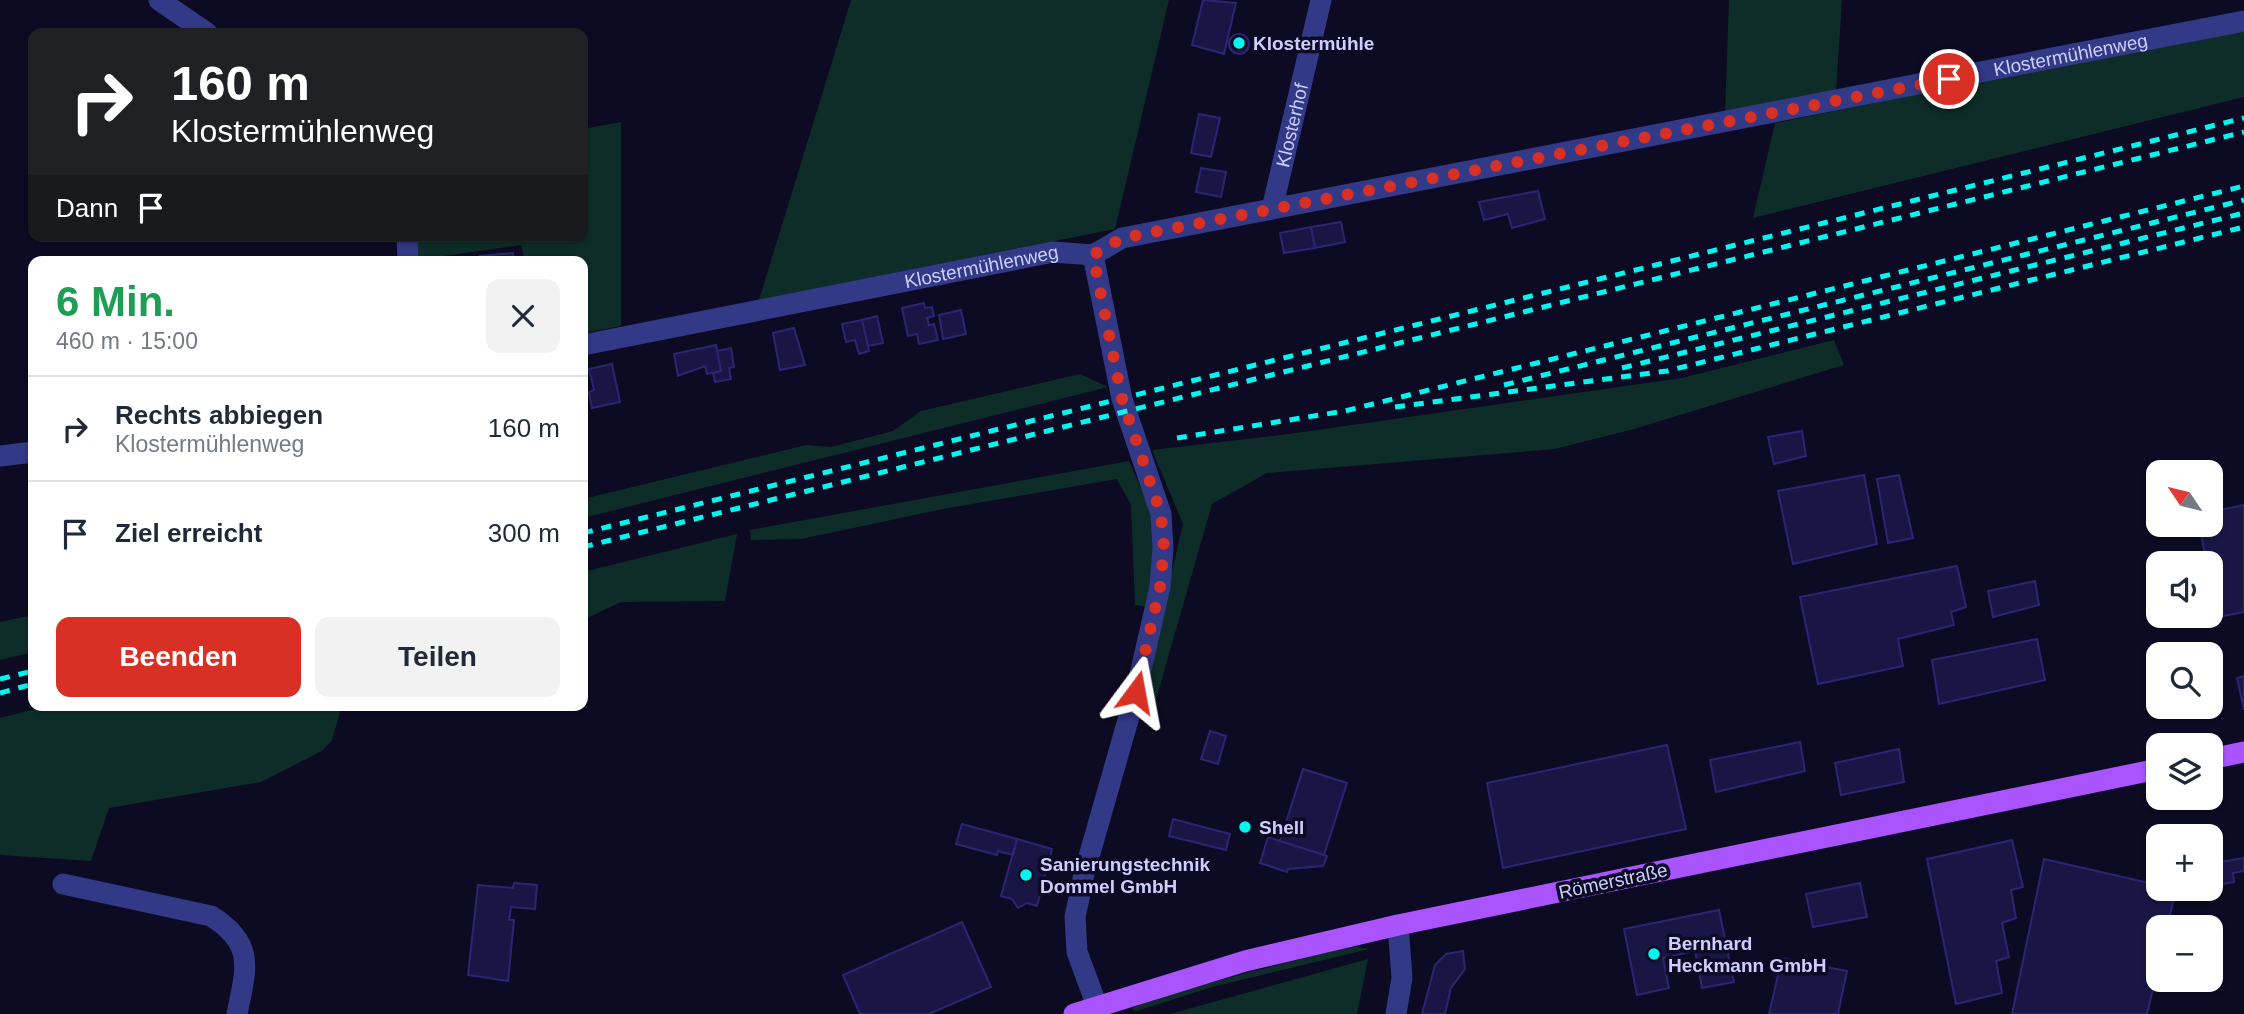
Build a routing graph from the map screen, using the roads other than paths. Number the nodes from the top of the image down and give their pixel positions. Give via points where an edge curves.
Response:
1 (159, 0) edge
2 (1321, 0) edge
3 (2244, 21) edge
4 (200, 28) edge
5 (1272, 209) junction
6 (1093, 255) junction
7 (588, 344) edge
8 (28, 453) edge
9 (0, 456) edge
10 (2244, 752) edge
11 (2223, 756) edge
12 (2146, 771) edge
13 (63, 884) dead end
14 (1398, 925) junction
15 (1099, 1009) edge
16 (237, 1014) edge
17 (1074, 1014) edge
18 (1396, 1014) edge

1 - 4 street
2 - 5 street, Klosterhof
3 - 5 street, Klostermühlenweg
5 - 6 street, Klostermühlenweg via 1122,238
6 - 7 street, Klostermühlenweg via 1053,252
6 - 15 street via 1122,399 1161,514 1164,548 1160,587 1136,692 1075,917 1077,952
8 - 9 street
10 - 11 main road
12 - 14 main road, Römerstraße
13 - 16 street via 212,916 230,928 242,945 247,965
14 - 15 main road, Römerstraße via 1245,961
14 - 18 street via 1402,978
15 - 17 main road, Römerstraße

